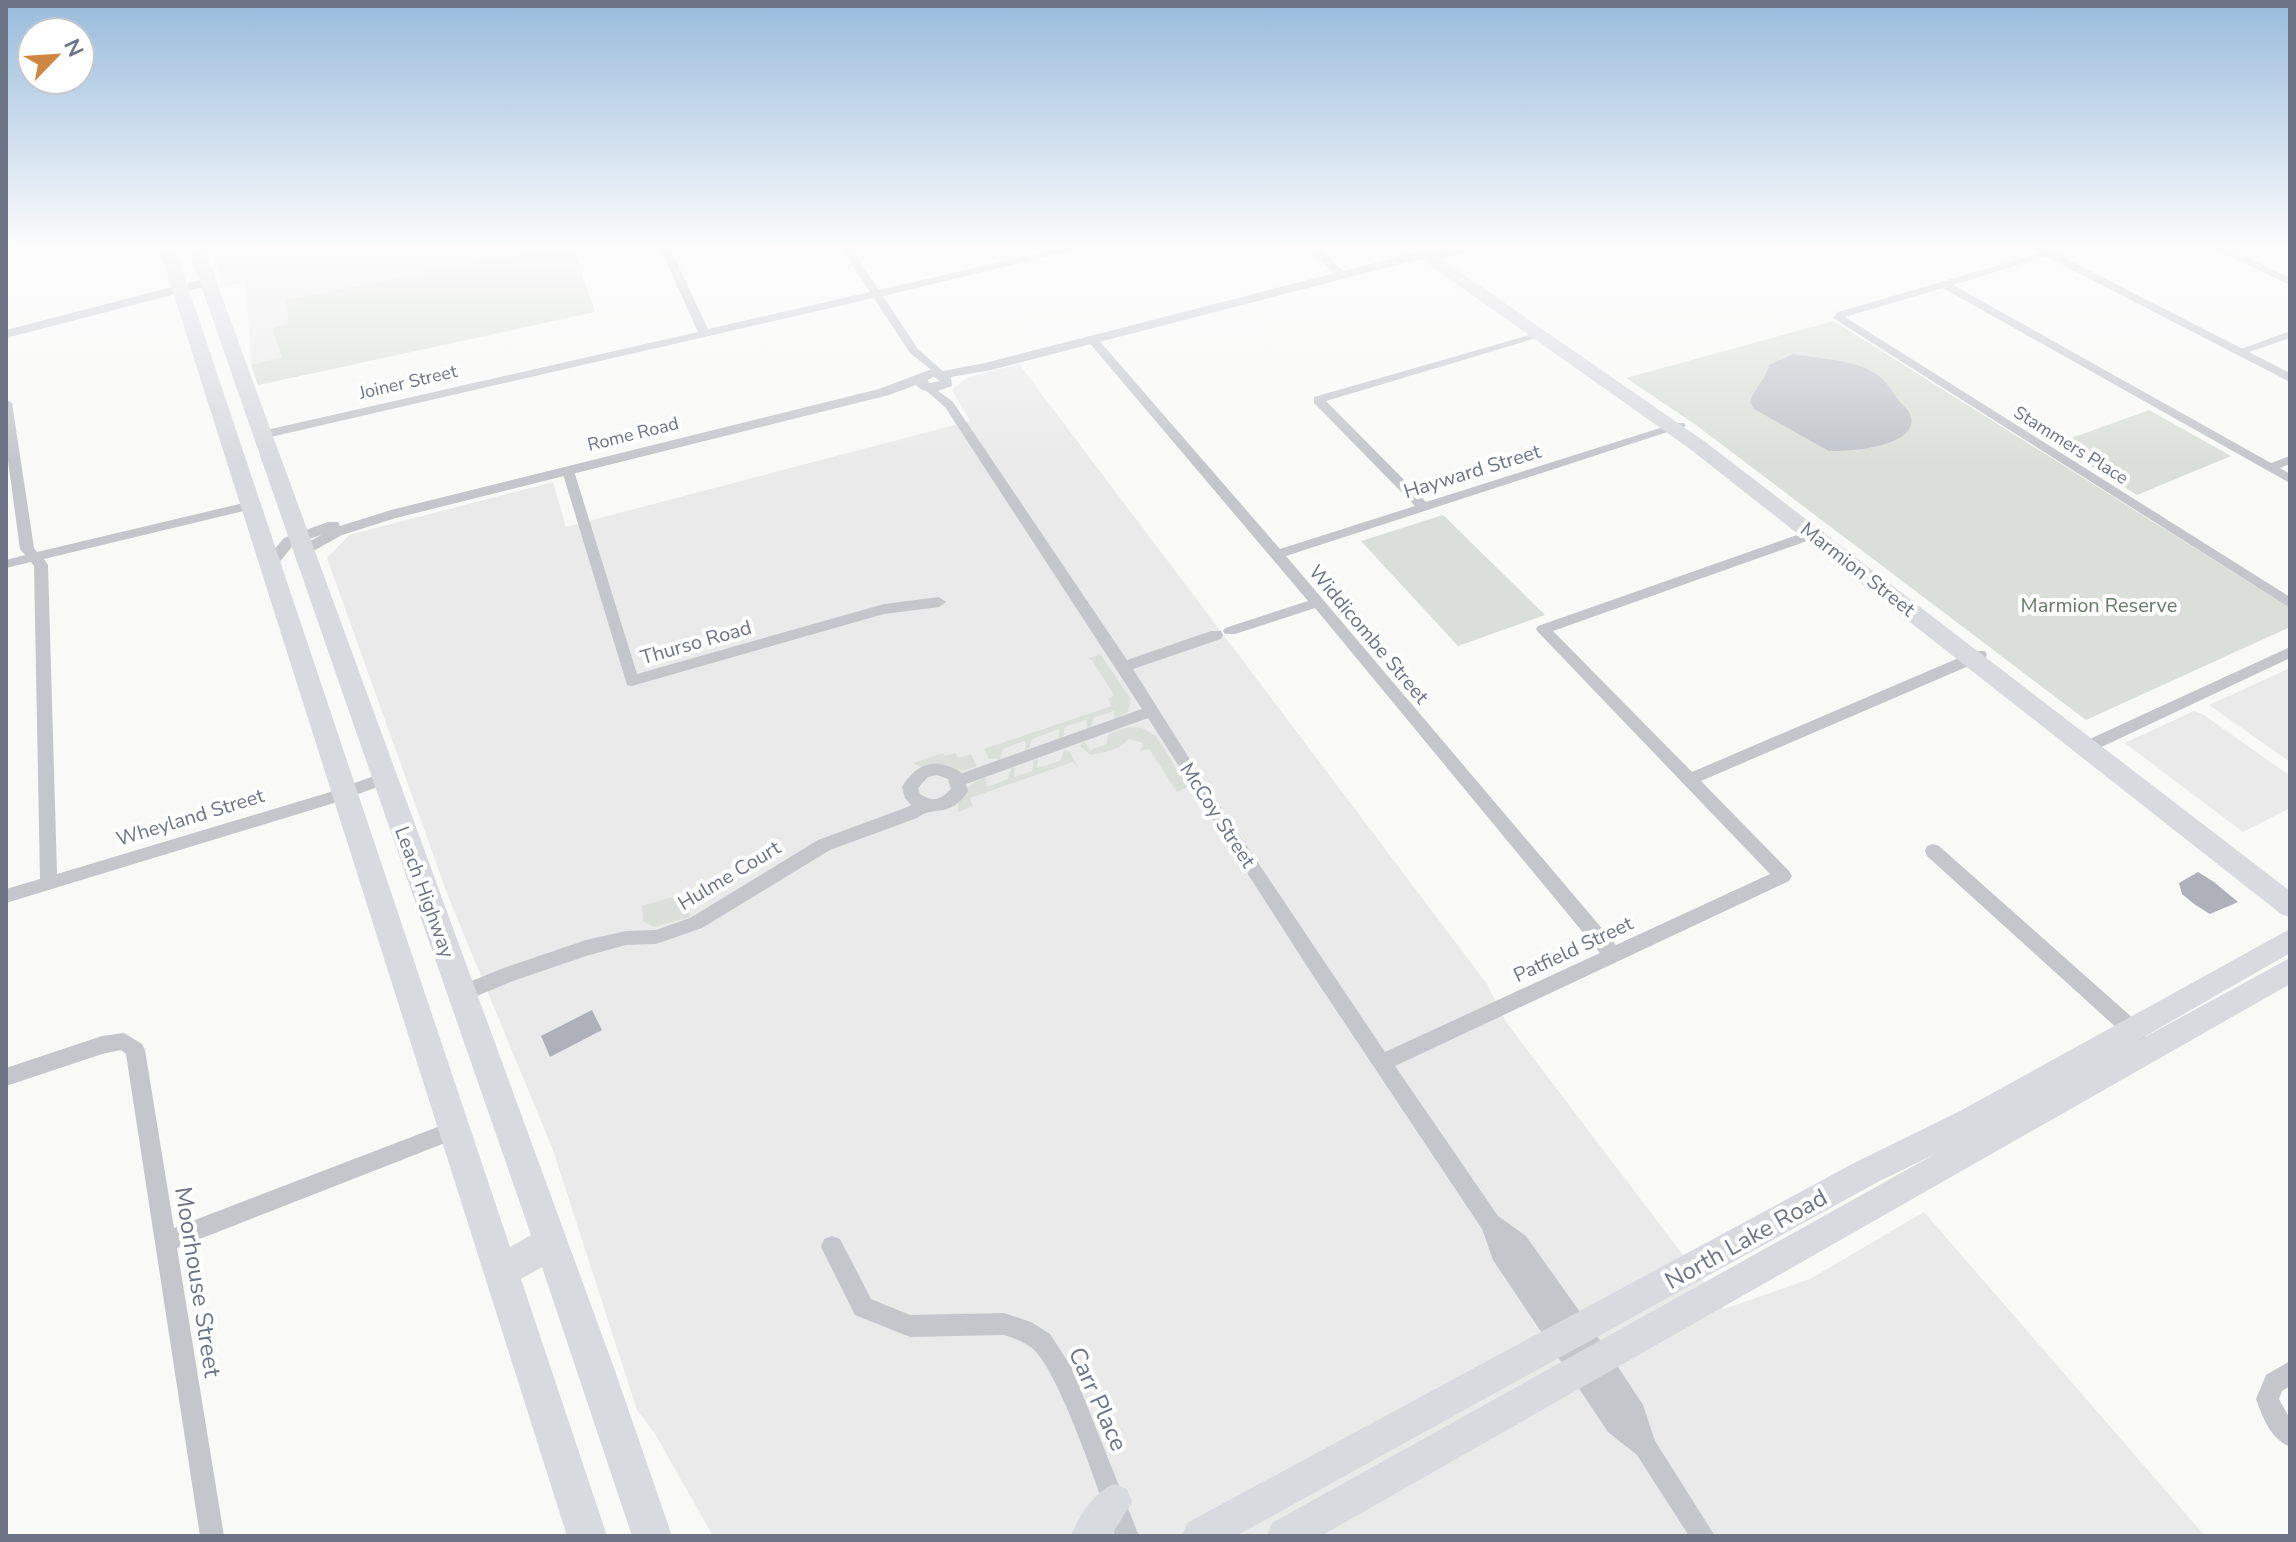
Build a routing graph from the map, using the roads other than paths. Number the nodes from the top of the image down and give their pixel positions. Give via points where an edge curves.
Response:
1 (60, 320) edge
2 (190, 320) edge
3 (221, 320) edge
4 (698, 320) edge
5 (761, 320) edge
6 (892, 320) edge
7 (1173, 320) edge
8 (1522, 320) edge
9 (1840, 320) edge
10 (2008, 320) edge
11 (2176, 320) edge
12 (704, 333) junction
13 (6, 334) edge
14 (1541, 334) junction
15 (2290, 334) edge
16 (1093, 340) junction
17 (2239, 352) junction
18 (2290, 378) edge
19 (934, 381) junction
20 (6, 403) edge
21 (1677, 427) junction
22 (262, 435) junction
23 (2290, 460) edge
24 (2270, 468) junction
25 (568, 471) junction
26 (2290, 479) edge
27 (252, 505) junction
28 (1423, 507) junction
29 (1815, 533) junction
30 (300, 543) junction
31 (1277, 554) junction
32 (39, 561) junction
33 (6, 564) edge
34 (270, 564) junction
35 (939, 602) dead end
36 (1316, 603) junction
37 (2290, 603) edge
38 (2290, 652) edge
39 (1976, 656) junction
40 (1124, 666) junction
41 (1152, 711) junction
42 (2092, 745) junction
43 (385, 778) junction
44 (1691, 779) junction
45 (959, 780) junction
46 (345, 793) junction
47 (922, 805) junction
48 (1933, 851) dead end
49 (49, 883) junction
50 (2290, 886) edge
51 (6, 896) edge
52 (2290, 906) edge
53 (2290, 940) edge
54 (1613, 955) junction
55 (2290, 970) edge
56 (462, 994) junction
57 (2143, 1039) junction
58 (1381, 1063) junction
59 (6, 1077) edge
60 (456, 1129) junction
61 (166, 1242) junction
62 (551, 1243) junction
63 (832, 1247) dead end
64 (502, 1270) junction
65 (1570, 1336) junction
66 (1589, 1364) junction
67 (2290, 1372) edge
68 (2290, 1435) edge
69 (1114, 1502) junction
70 (657, 1530) edge
71 (212, 1536) edge
72 (587, 1536) edge
73 (1089, 1536) edge
74 (1127, 1536) edge
75 (1200, 1536) edge
76 (1285, 1536) edge
77 (1703, 1536) edge

1 - 13 street
2 - 27 highway
3 - 22 highway, Leach Highway
4 - 12 street
5 - 12 street, Joiner Street
6 - 19 street, McCoy Street
7 - 16 street, Rome Road
8 - 14 main road, Marmion Street
9 - 37 street, Stammers Place
10 - 24 street
11 - 17 street
12 - 22 street, Joiner Street
14 - 21 main road, Marmion Street
14 - 28 street via 1318,400
15 - 17 street
16 - 19 street, Rome Road
16 - 31 street, Widdicombe Street
17 - 18 street
19 - 25 street, Rome Road
19 - 40 street, McCoy Street
20 - 32 street via 27,549
21 - 28 street, Hayward Street
21 - 29 main road, Marmion Street
22 - 30 highway, Leach Highway
23 - 24 street
24 - 26 street
25 - 30 street, Rome Road
25 - 35 street, Thurso Road via 632,681 884,609
27 - 32 street
27 - 34 highway
28 - 31 street, Hayward Street
29 - 39 main road, Marmion Street
29 - 44 street via 1543,629
30 - 34 street, Rome Road via 284,545
30 - 43 highway, Leach Highway
31 - 36 street, Widdicombe Street
32 - 33 street
32 - 49 street
34 - 46 highway
36 - 40 street
36 - 54 street, Widdicombe Street
38 - 42 street
39 - 42 main road, Marmion Street
39 - 44 street
40 - 41 street, McCoy Street
41 - 45 street
41 - 58 street, McCoy Street
42 - 50 main road, Marmion Street via 2202,817
42 - 52 main road, Marmion Street
43 - 46 street, Wheyland Street
43 - 56 highway, Leach Highway
44 - 54 street, Patfield Street via 1783,876
45 - 47 street via 960,791 952,801
45 - 47 street via 950,771 937,769 917,776 910,792
46 - 49 street, Wheyland Street
46 - 60 highway
47 - 56 street, Hulme Court via 824,845 696,923 656,937 586,948
48 - 57 street
49 - 51 street, Wheyland Street
53 - 57 main road, North Lake Road
54 - 58 street, Patfield Street
55 - 57 main road, North Lake Road
56 - 62 highway, Leach Highway
57 - 65 main road, North Lake Road via 1854,1179
57 - 66 main road, North Lake Road
58 - 65 street, McCoy Street via 1491,1223 1501,1252
59 - 61 street, Moorhouse Street via 102,1045 124,1041 135,1050
60 - 61 street
60 - 64 highway
61 - 71 street, Moorhouse Street
62 - 64 highway
62 - 70 highway, Leach Highway
63 - 69 street, Carr Place via 863,1307 910,1326 1004,1324 1042,1342 1064,1376
64 - 72 highway
65 - 66 street, McCoy Street
65 - 75 main road, North Lake Road
66 - 76 main road, North Lake Road
66 - 77 street, McCoy Street via 1616,1424 1645,1447
67 - 68 street via 2274,1383 2267,1399
69 - 73 main road
69 - 74 street, Carr Place

